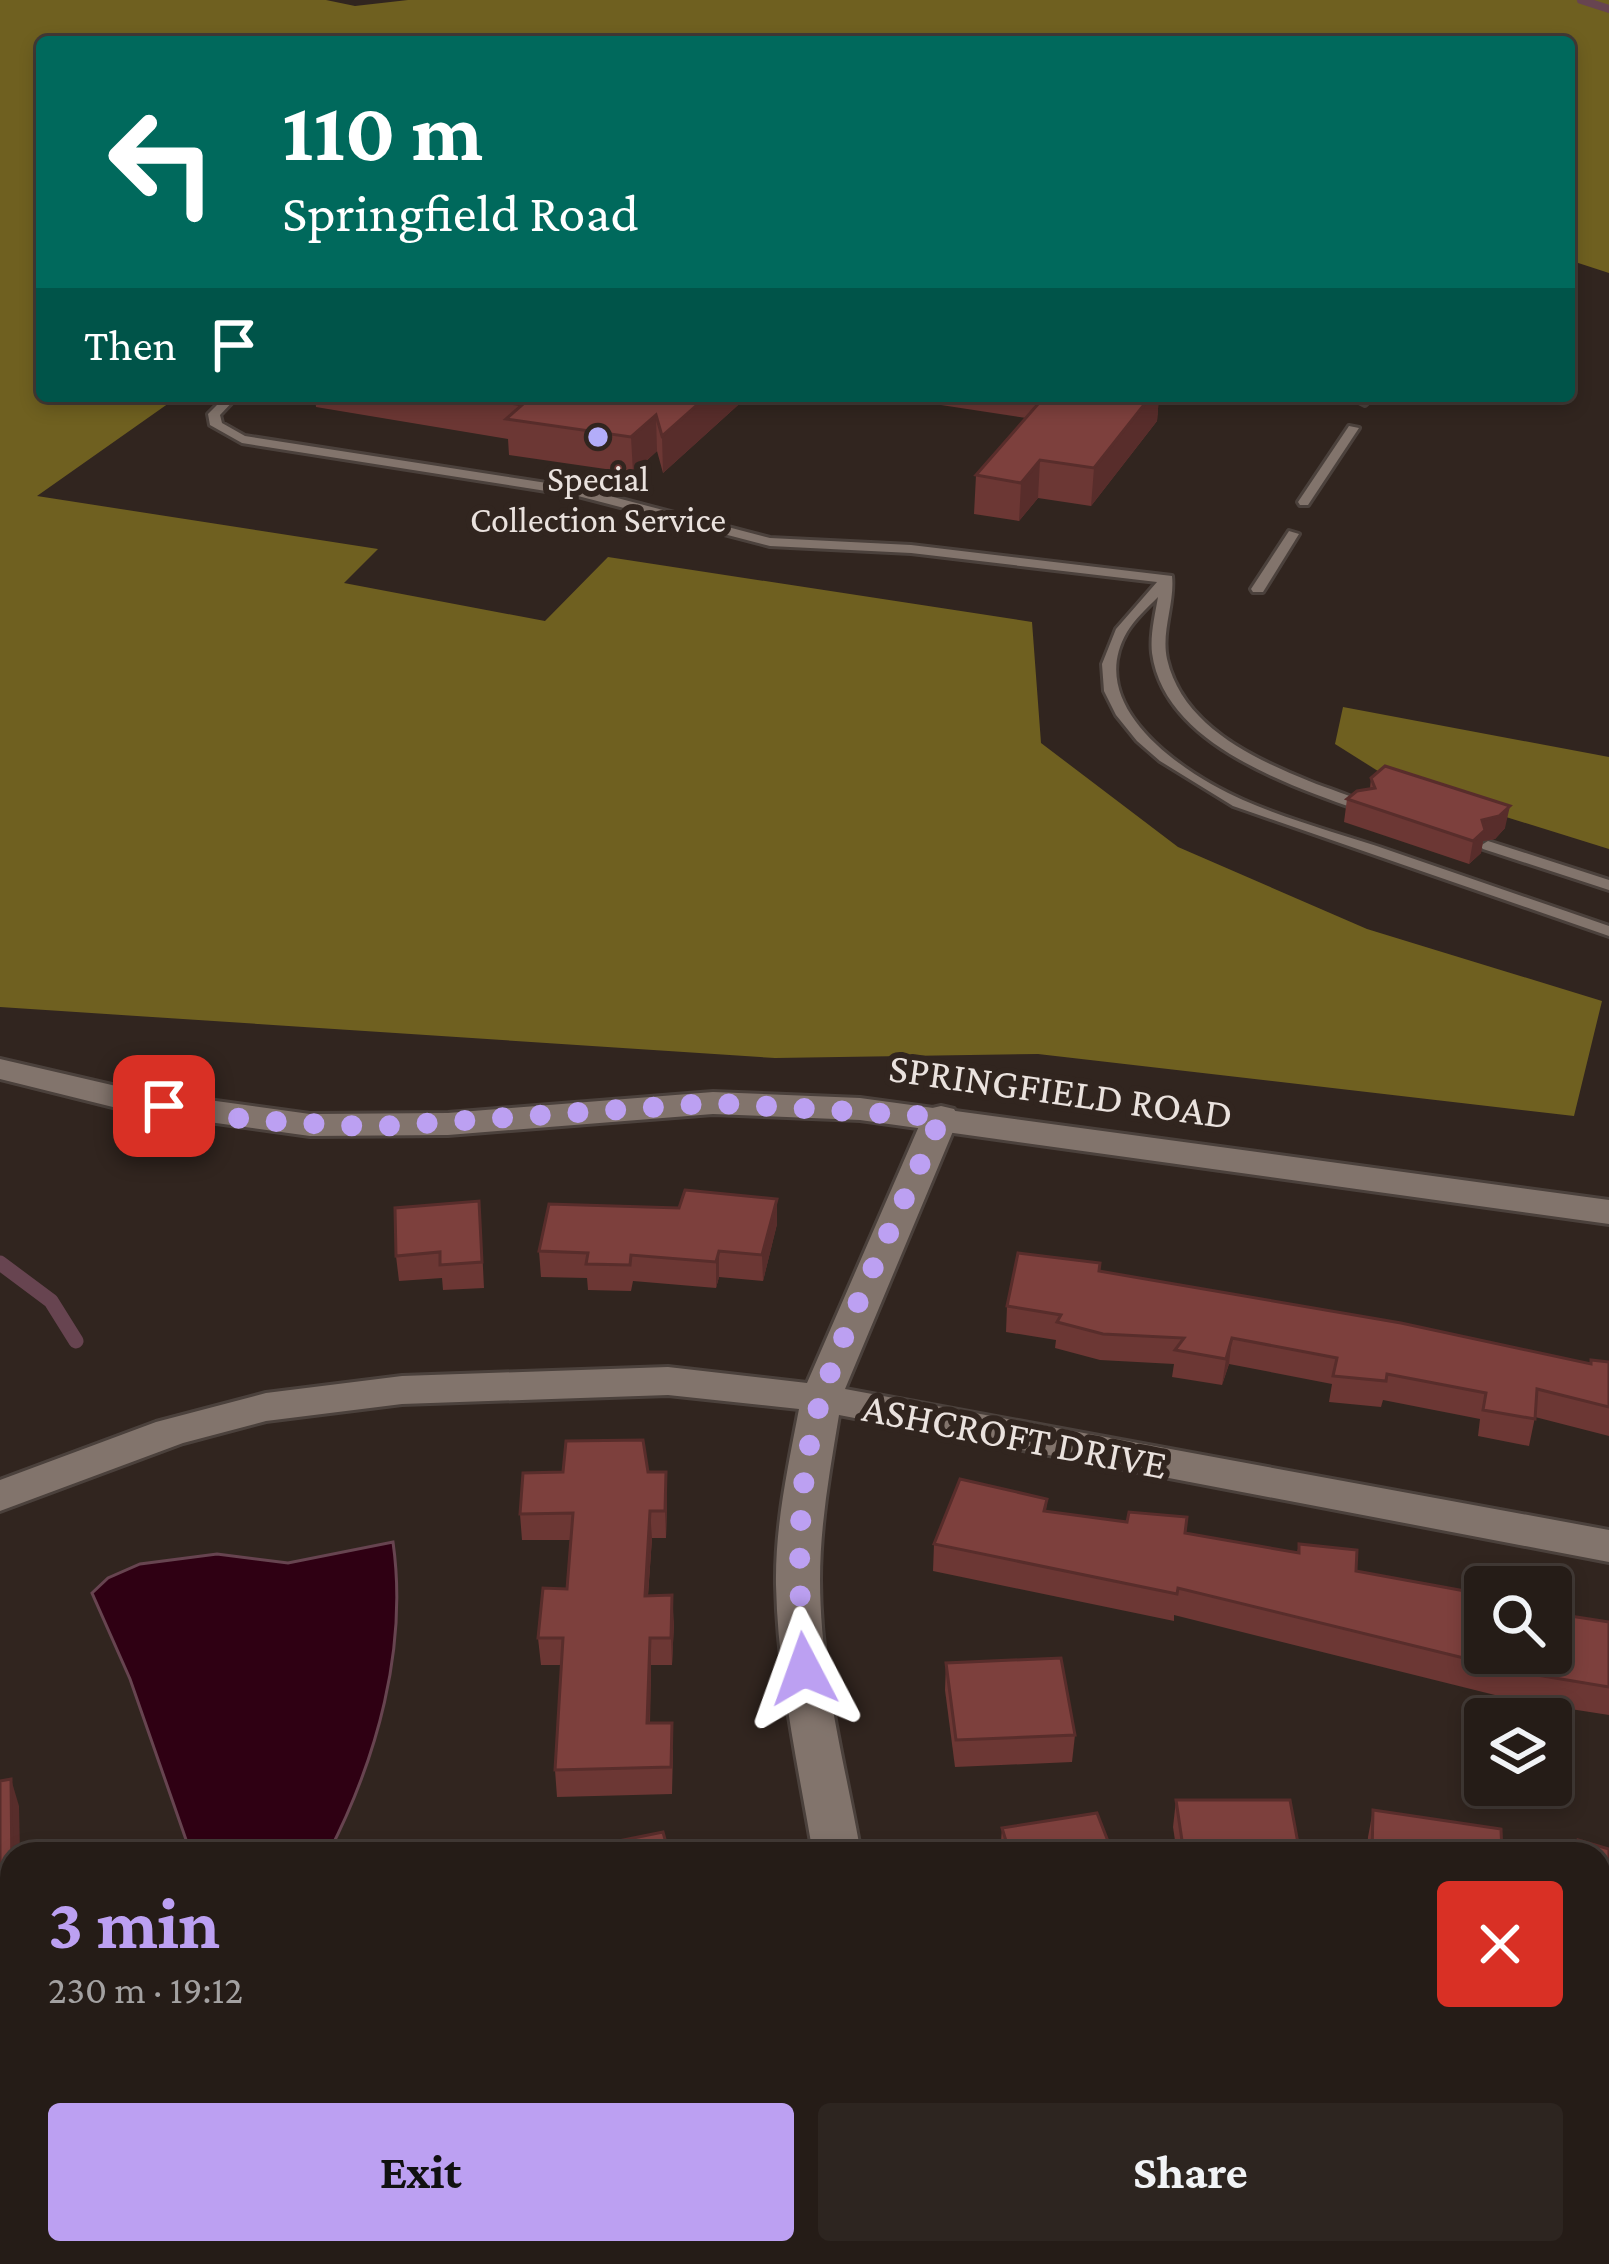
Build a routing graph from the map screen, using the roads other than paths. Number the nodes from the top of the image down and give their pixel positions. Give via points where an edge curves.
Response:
1 (226, 402) edge
2 (1353, 428) dead end
3 (1304, 502) dead end
4 (1293, 534) dead end
5 (1167, 578) junction
6 (1258, 589) dead end
7 (1361, 806) edge
8 (1487, 846) edge
9 (1609, 885) edge
10 (1609, 931) edge
11 (0, 1069) edge
12 (941, 1117) junction
13 (1609, 1212) edge
14 (821, 1398) junction
15 (0, 1496) edge
16 (1609, 1546) edge
17 (834, 1842) edge

1 - 5 lane via 214,414 216,425 242,439 580,492 770,542
2 - 3 lane
4 - 6 lane
5 - 7 lane via 1159,652 1178,700 1234,749
5 - 10 lane via 1117,638 1112,692 1122,714 1185,775 1238,803
8 - 9 lane
11 - 12 street, SPRINGFIELD ROAD via 129,1100 310,1125 448,1124 713,1103
12 - 13 street, SPRINGFIELD ROAD
12 - 14 street
14 - 15 street, ASHCROFT DRIVE via 668,1381 380,1393 266,1407 171,1432
14 - 16 street, ASHCROFT DRIVE
14 - 17 street via 798,1583

